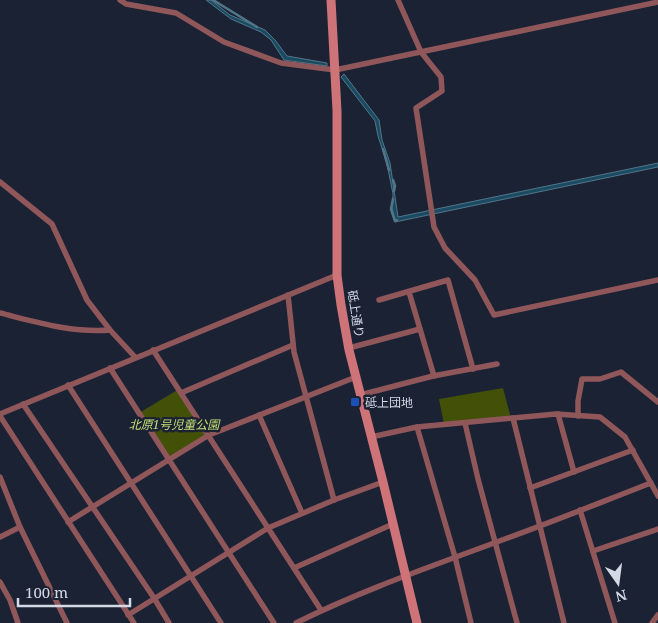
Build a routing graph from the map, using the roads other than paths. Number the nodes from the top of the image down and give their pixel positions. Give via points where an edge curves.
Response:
1 (120, 0) edge
2 (331, 0) edge
3 (398, 0) edge
4 (658, 2) edge
5 (421, 52) junction
6 (335, 70) junction
7 (0, 182) edge
8 (337, 274) junction
9 (658, 280) edge
10 (409, 292) junction
11 (288, 295) junction
12 (379, 300) dead end
13 (0, 313) edge
14 (420, 328) junction
15 (110, 330) junction
16 (293, 345) junction
17 (349, 348) junction
18 (153, 350) junction
19 (135, 357) junction
20 (497, 364) dead end
21 (110, 368) junction
22 (473, 369) junction
23 (434, 376) junction
24 (356, 377) junction
25 (68, 385) junction
26 (181, 393) junction
27 (360, 395) junction
28 (305, 396) junction
29 (658, 402) edge
30 (23, 404) junction
31 (558, 414) junction
32 (0, 415) edge
33 (259, 415) junction
34 (578, 416) junction
35 (513, 418) junction
36 (465, 422) junction
37 (417, 427) junction
38 (209, 435) junction
39 (372, 436) junction
40 (633, 450) junction
41 (169, 459) junction
42 (574, 472) junction
43 (0, 478) edge
44 (383, 482) junction
45 (651, 483) junction
46 (130, 484) junction
47 (530, 488) junction
48 (658, 496) edge
49 (334, 500) junction
50 (93, 507) junction
51 (580, 510) junction
52 (302, 513) junction
53 (68, 522) junction
54 (394, 524) junction
55 (539, 526) junction
56 (20, 527) junction
57 (268, 528) junction
58 (658, 529) edge
59 (0, 537) edge
60 (496, 543) junction
61 (593, 551) junction
62 (229, 552) junction
63 (455, 557) junction
64 (294, 568) junction
65 (406, 574) junction
66 (190, 576) junction
67 (0, 582) edge
68 (154, 598) junction
69 (321, 610) junction
70 (128, 615) junction
71 (658, 615) edge
72 (18, 623) edge
73 (67, 623) edge
74 (134, 623) edge
75 (169, 623) edge
76 (221, 623) edge
77 (274, 623) edge
78 (296, 623) edge
79 (417, 623) edge
80 (471, 623) edge
81 (517, 623) edge
82 (564, 623) edge
83 (615, 623) edge
84 (652, 623) edge

1 - 6 street via 126,4 176,13 224,42 280,63
2 - 6 street, 砥上通り
3 - 5 street
4 - 5 street
5 - 6 street
5 - 9 street via 441,77 442,91 416,108 434,227 445,248 474,280 494,315
6 - 8 street, 砥上通り
7 - 15 street via 52,224 87,300
8 - 11 street
8 - 17 street, 砥上通り
10 - 12 street
10 - 14 street
10 - 22 street via 448,280
11 - 16 street
11 - 18 street
13 - 15 street via 65,329
14 - 17 street
14 - 23 street
15 - 19 street
16 - 26 street
16 - 28 street
17 - 24 street, 砥上通り
18 - 19 street
18 - 26 street
19 - 21 street
20 - 22 street
21 - 25 street
21 - 41 street
22 - 23 street
23 - 27 street
24 - 27 street, 砥上通り
24 - 28 street
25 - 30 street
25 - 46 street
26 - 38 street
27 - 39 street, 砥上通り
28 - 33 street
28 - 49 street
29 - 34 street via 621,372 600,380 582,379
30 - 32 street
30 - 50 street
31 - 34 street
31 - 35 street
31 - 42 street
32 - 53 street
33 - 38 street
33 - 52 street
34 - 40 street via 600,417 625,437
35 - 36 street
35 - 47 street
36 - 37 street
36 - 60 street
37 - 39 street
37 - 63 street
38 - 41 street
38 - 57 street
39 - 44 street, 砥上通り
40 - 42 street
40 - 45 street
41 - 46 street
41 - 62 street
42 - 47 street
43 - 56 street
44 - 49 street
44 - 54 street, 砥上通り
45 - 48 street
45 - 51 street
46 - 50 street
46 - 66 street
47 - 55 street
49 - 52 street
50 - 53 street
50 - 68 street
51 - 55 street
51 - 61 street
52 - 57 street
53 - 70 street
54 - 64 street
54 - 65 street, 砥上通り
55 - 60 street
55 - 82 street
56 - 59 street
56 - 73 street
57 - 62 street
57 - 64 street
58 - 61 street
60 - 63 street
60 - 81 street
61 - 83 street
62 - 66 street
62 - 77 street
63 - 65 street
63 - 80 street
64 - 69 street
65 - 69 street
65 - 79 street, 砥上通り
66 - 68 street
66 - 76 street
67 - 72 street
68 - 70 street
68 - 75 street
69 - 78 street
70 - 74 street
71 - 84 street

